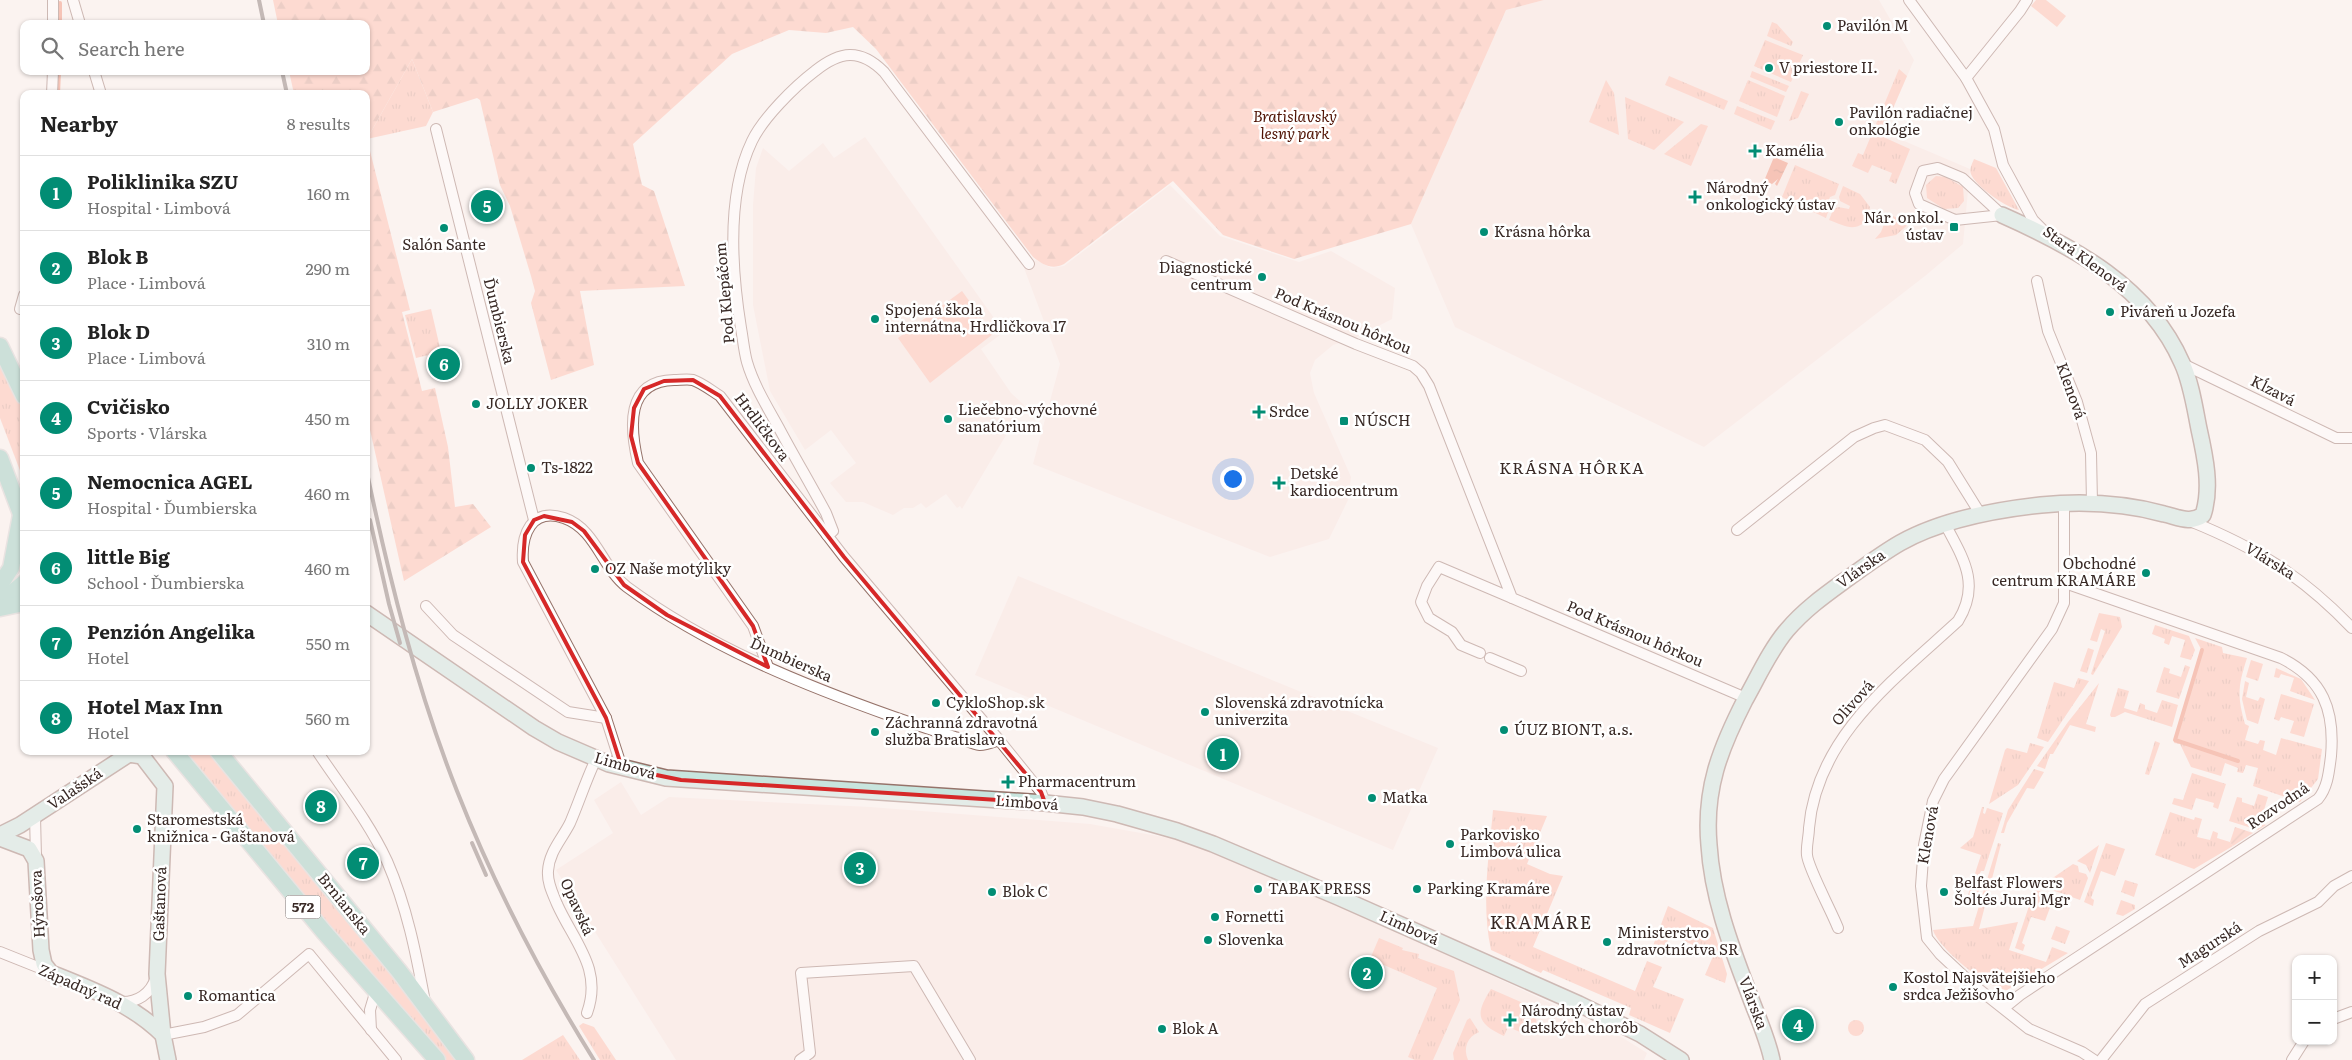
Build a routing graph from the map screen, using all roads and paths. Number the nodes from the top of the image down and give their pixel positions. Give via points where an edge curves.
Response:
1 (53, 0) edge
2 (73, 0) edge
3 (1909, 0) edge
4 (2027, 0) edge
5 (53, 20) edge
6 (79, 20) edge
7 (53, 75) edge
8 (95, 75) edge
9 (1966, 78) junction
10 (52, 90) edge
11 (100, 90) edge
12 (436, 129) dead end
13 (2002, 215) junction
14 (2050, 237) junction
15 (1166, 261) dead end
16 (1029, 264) dead end
17 (2037, 280) dead end
18 (0, 346) edge
19 (2183, 364) junction
20 (20, 388) edge
21 (2352, 438) edge
22 (0, 458) edge
23 (2064, 503) junction
24 (2092, 503) junction
25 (20, 510) edge
26 (1981, 515) junction
27 (534, 520) junction
28 (2190, 521) junction
29 (1945, 524) junction
30 (20, 530) edge
31 (1737, 530) dead end
32 (827, 535) junction
33 (20, 573) edge
34 (2065, 583) junction
35 (20, 586) edge
36 (0, 587) edge
37 (1512, 598) junction
38 (0, 603) edge
39 (20, 604) edge
40 (426, 606) dead end
41 (0, 608) edge
42 (370, 616) edge
43 (2352, 628) edge
44 (1480, 653) dead end
45 (1490, 658) dead end
46 (768, 667) junction
47 (1520, 670) dead end
48 (1746, 698) junction
49 (606, 718) junction
50 (999, 740) junction
51 (129, 755) edge
52 (138, 755) edge
53 (177, 755) edge
54 (221, 755) edge
55 (320, 755) edge
56 (142, 756) joint
57 (596, 759) junction
58 (622, 768) junction
59 (1045, 803) junction
60 (35, 816) junction
61 (0, 836) edge
62 (36, 861) junction
63 (2352, 876) edge
64 (1838, 928) dead end
65 (0, 952) edge
66 (51, 973) junction
67 (157, 974) junction
68 (376, 990) junction
69 (119, 1002) junction
70 (426, 1007) junction
71 (2004, 1008) junction
72 (2352, 1012) edge
73 (587, 1013) dead end
74 (2337, 1018) edge
75 (371, 1030) junction
76 (163, 1035) junction
77 (2301, 1045) edge
78 (1769, 1055) edge
79 (168, 1060) edge
80 (396, 1060) edge
81 (437, 1060) edge
82 (466, 1060) edge
83 (800, 1060) edge
84 (970, 1060) edge
85 (1681, 1060) edge
86 (2094, 1060) edge
87 (2101, 1060) edge
88 (2292, 1060) edge

1 - 5 street
2 - 6 street
3 - 9 street, Stará Klenová
4 - 9 street
7 - 10 street
8 - 11 street
9 - 14 street, Stará Klenová via 1994,129 2003,165 2034,220
12 - 27 street, Ďumbierska
13 - 13 street via 1962,178 1938,168 1923,171 1915,193 1918,204 1955,220
13 - 14 street
14 - 19 street, Stará Klenová via 2119,282 2155,319
15 - 37 street, Pod Krásnou hôrkou via 1412,366 1421,373
16 - 32 street, Pod Klepáčom via 884,72 873,62 845,54 824,64 787,97 760,130 749,148 739,184 734,233 739,312 747,362 763,400 826,513 832,531
17 - 24 street, Klenová via 2048,331 2077,402 2091,453
18 - 20 main road
19 - 21 street, Kĺzavá via 2336,438
19 - 28 street, Stará Klenová via 2202,443 2208,497 2203,515
22 - 25 main road
23 - 24 street, Vlárska
23 - 26 street, Vlárska
23 - 34 street, Klenová
24 - 28 street, Vlárska via 2126,506
26 - 29 street, Vlárska
26 - 31 street via 1948,462 1924,440 1885,425 1854,437
27 - 46 street, Ďumbierska via 557,516 578,525 624,585 667,615
27 - 49 street via 525,535 523,562
28 - 43 street, Vlárska via 2258,551 2289,571 2316,592
29 - 48 street, Vlárska via 1900,543 1808,608 1786,632
29 - 64 street, Olivová via 1968,575 1970,589 1963,612 1958,621 1869,704 1844,734 1826,767 1811,808 1807,856
30 - 36 main road via 11,568
32 - 46 street, Hrdličkova via 720,396 693,380 664,381 644,389 634,408 631,436 638,463 753,626
32 - 50 street, Hrdličkova
33 - 36 main road
34 - 71 street, Klenová via 2064,603 2052,629 1944,779 1933,801 1924,845 1921,886 1927,938 1940,954
34 - 71 street, Rozvodná via 2281,658 2302,670 2314,682 2328,708 2331,737 2329,771 2326,786 2318,799
35 - 38 main road
37 - 44 street, Pod Krásnou hôrkou via 1439,567 1427,586 1422,602 1428,618 1452,632 1461,644
37 - 48 street, Pod Krásnou hôrkou
39 - 41 main road
40 - 49 street via 453,635 568,712
42 - 57 street, Limbová via 534,728
45 - 47 street
46 - 50 street, Ďumbierska via 908,722 982,745
48 - 78 street, Vlárska via 1723,743 1716,766 1709,805 1708,843 1720,909
49 - 58 street
50 - 59 street
51 - 60 street, Valašská
52 - 56 street, Valašská
53 - 68 main road, 572
54 - 70 main road, Brnianska / 572 via 353,913
55 - 70 street via 361,815 386,859 412,932
56 - 67 street, Gaštanová via 166,790
57 - 58 street, Limbová
57 - 73 street, Opavská via 569,824 554,849 548,871 552,892 586,959 592,979 592,1000
58 - 59 street, Limbová via 681,780
59 - 85 street, Limbová via 1117,814 1213,844 1563,997 1640,1034
60 - 61 street, Valašská
60 - 62 street, Valašská
61 - 62 street, Valašská via 29,850
62 - 66 street, Hýrošova via 40,950
63 - 87 street, Magurská via 2334,886 2318,902 2259,931 2145,1004
65 - 66 street, Západný rad
66 - 69 street, Západný rad
67 - 69 street via 144,996
67 - 76 street, Gaštanová
68 - 75 street via 370,1010
68 - 81 main road, 572
69 - 76 street, Západný rad
70 - 82 main road, Brnianska / 572
71 - 86 street, Klenová via 2029,1029
72 - 74 street
75 - 76 street via 309,954 237,1014 204,1026
75 - 80 street
76 - 79 street, Gaštanová
77 - 88 street
83 - 84 street via 810,1053 801,973 914,966

